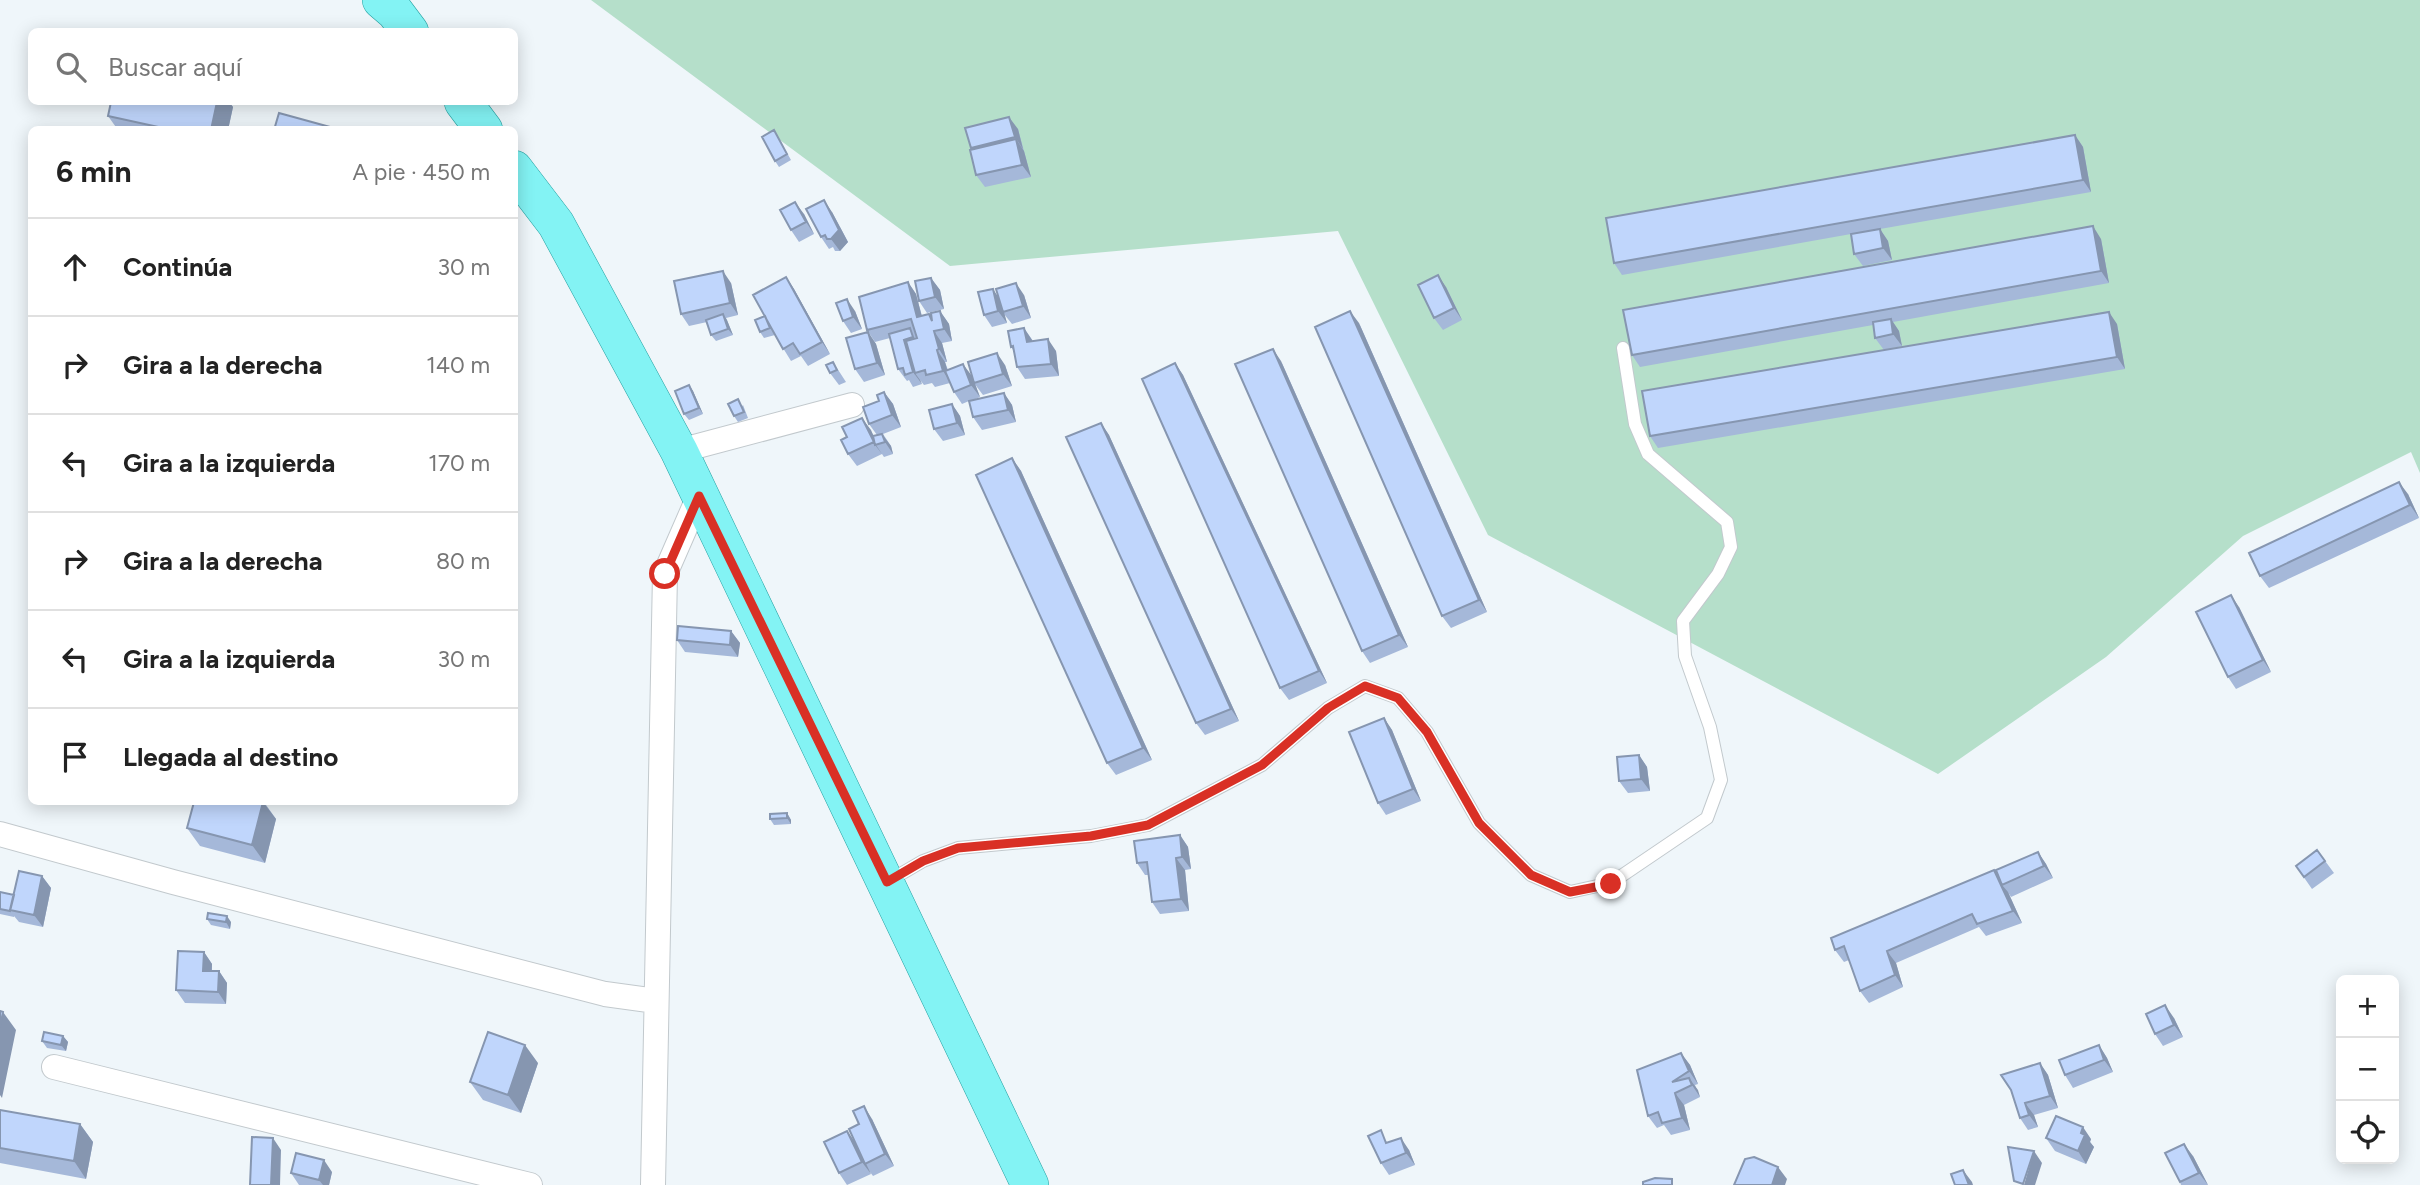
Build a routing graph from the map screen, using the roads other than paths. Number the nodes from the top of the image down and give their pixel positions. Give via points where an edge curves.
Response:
1 (381, 0) edge
2 (407, 28) edge
3 (465, 105) edge
4 (481, 126) edge
5 (518, 174) edge
6 (1623, 348) dead end
7 (852, 405) dead end
8 (679, 451) junction
9 (699, 496) junction
10 (0, 834) edge
11 (887, 882) junction
12 (656, 1001) junction
13 (54, 1067) dead end
14 (530, 1185) edge
15 (653, 1185) edge
16 (1030, 1185) edge

1 - 2 main road
3 - 4 main road
5 - 8 main road via 556,224
6 - 11 lane via 1635,425 1647,454 1727,522 1731,547 1718,575 1684,621 1685,656 1710,727 1721,780 1707,818 1611,884 1570,892 1531,875 1479,823 1427,732 1398,698 1365,686 1328,708 1262,765 1148,825 1091,836 958,848
7 - 8 street
8 - 9 main road
9 - 11 main road
9 - 12 street via 665,574
10 - 12 street via 565,984
11 - 16 main road
12 - 15 street
13 - 14 street

